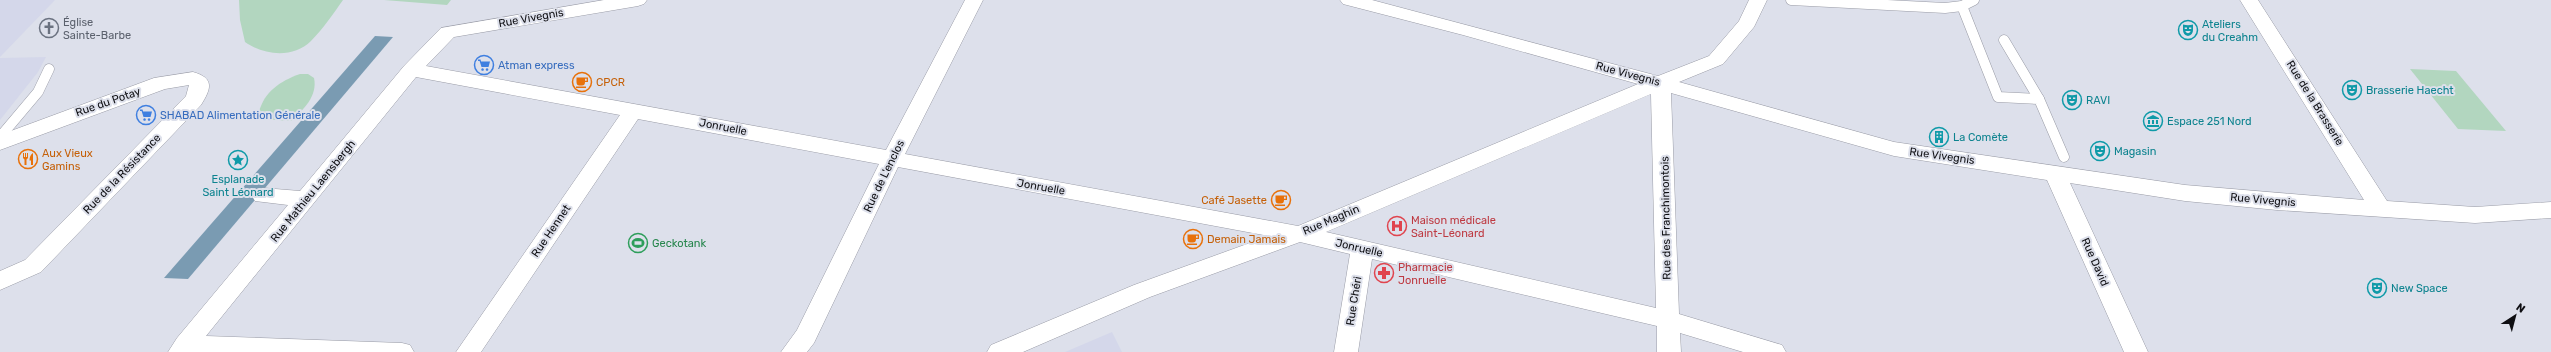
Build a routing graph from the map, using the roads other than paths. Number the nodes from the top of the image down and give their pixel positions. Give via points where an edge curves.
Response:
1 (638, 0) edge
2 (974, 0) edge
3 (1349, 0) edge
4 (1758, 0) edge
5 (1791, 0) edge
6 (1974, 0) edge
7 (2249, 0) edge
8 (1962, 6) junction
9 (448, 32) joint
10 (2004, 40) dead end
11 (49, 69) dead end
12 (411, 70) junction
13 (1661, 83) junction
14 (2039, 99) junction
15 (194, 100) joint
16 (634, 110) junction
17 (0, 137) edge
18 (0, 143) edge
19 (892, 159) junction
20 (2059, 165) junction
21 (263, 196) dead end
22 (306, 199) junction
23 (2379, 207) junction
24 (2551, 210) edge
25 (1299, 234) junction
26 (1362, 250) junction
27 (0, 281) edge
28 (1668, 320) junction
29 (183, 348) edge
30 (402, 352) edge
31 (468, 352) edge
32 (793, 352) edge
33 (999, 352) edge
34 (1346, 352) edge
35 (1669, 352) edge
36 (1774, 352) edge
37 (2136, 352) edge

1 - 9 street, Rue Vivegnis
2 - 19 street, Rue de L'enclos
3 - 13 street, Rue Vivegnis
4 - 13 street, Rue Maghin via 1747,23 1716,60
5 - 8 lane via 1925,7
6 - 8 lane
7 - 23 street, Rue de la Brasserie
8 - 14 lane via 1998,98
9 - 12 street, Rue Mathieu Laensbergh
10 - 14 lane
11 - 17 lane via 38,92
12 - 16 street, Jonruelle
12 - 22 street, Rue Mathieu Laensbergh
13 - 20 street, Rue Vivegnis via 1894,149
13 - 25 street, Rue Maghin
13 - 28 street, Rue des Franchimontois
14 - 20 lane
15 - 18 street, Rue du Potay via 199,91 199,81 193,78 180,78 98,105
15 - 27 street, Rue de la Résistance via 33,266
16 - 19 street, Jonruelle
16 - 31 street, Rue Hennet
19 - 25 street, Jonruelle
19 - 32 street, Rue de L'enclos via 806,336
20 - 23 street, Rue Vivegnis via 2185,193 2277,202
20 - 37 street, Rue David
21 - 22 street
22 - 29 street, Rue Mathieu Laensbergh
23 - 24 street, Rue Vivegnis via 2475,215
25 - 26 street, Jonruelle
25 - 33 street, Rue Maghin via 1142,292
26 - 28 street, Jonruelle
26 - 34 street, Rue Chéri
28 - 35 street, Rue des Franchimontois
28 - 36 street, Jonruelle
29 - 30 street

